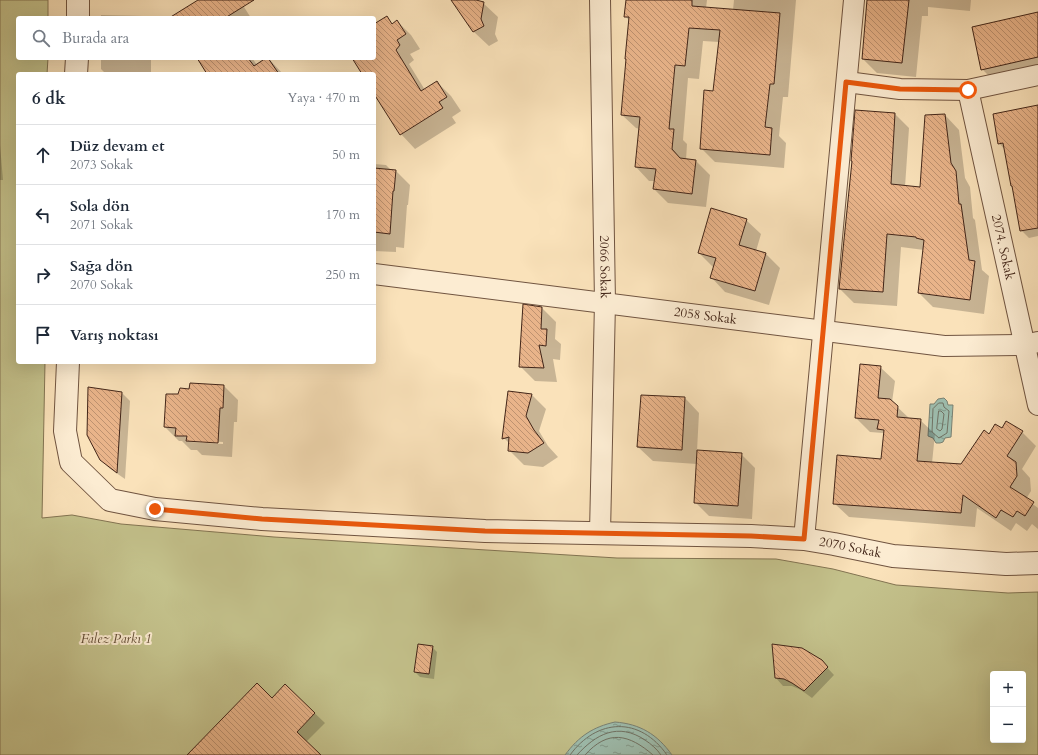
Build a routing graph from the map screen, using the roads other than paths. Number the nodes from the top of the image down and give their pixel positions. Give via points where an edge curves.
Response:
1 (78, 0) edge
2 (600, 0) edge
3 (854, 0) edge
4 (78, 16) edge
5 (77, 60) edge
6 (76, 72) edge
7 (1038, 75) edge
8 (846, 82) junction
9 (968, 90) junction
10 (376, 274) edge
11 (605, 302) junction
12 (824, 331) junction
13 (1031, 344) edge
14 (68, 364) edge
15 (1038, 404) edge
16 (600, 533) junction
17 (804, 539) junction
18 (1038, 563) edge

1 - 4 street
2 - 11 street, 2066 Sokak
3 - 8 street
5 - 6 street
7 - 9 street
8 - 9 street via 900,89
8 - 12 street
9 - 13 street, 2074. Sokak
10 - 11 street, 2058 Sokak
11 - 12 street, 2058 Sokak
11 - 16 street, 2066 Sokak
12 - 13 street, 2058 Sokak via 944,346
12 - 17 street
13 - 15 street, 2074. Sokak
14 - 16 street, 2070 Sokak via 65,431 71,462 110,500 155,509 262,519 485,531
16 - 17 street, 2070 Sokak
17 - 18 street, 2070 Sokak via 893,556 1006,564

